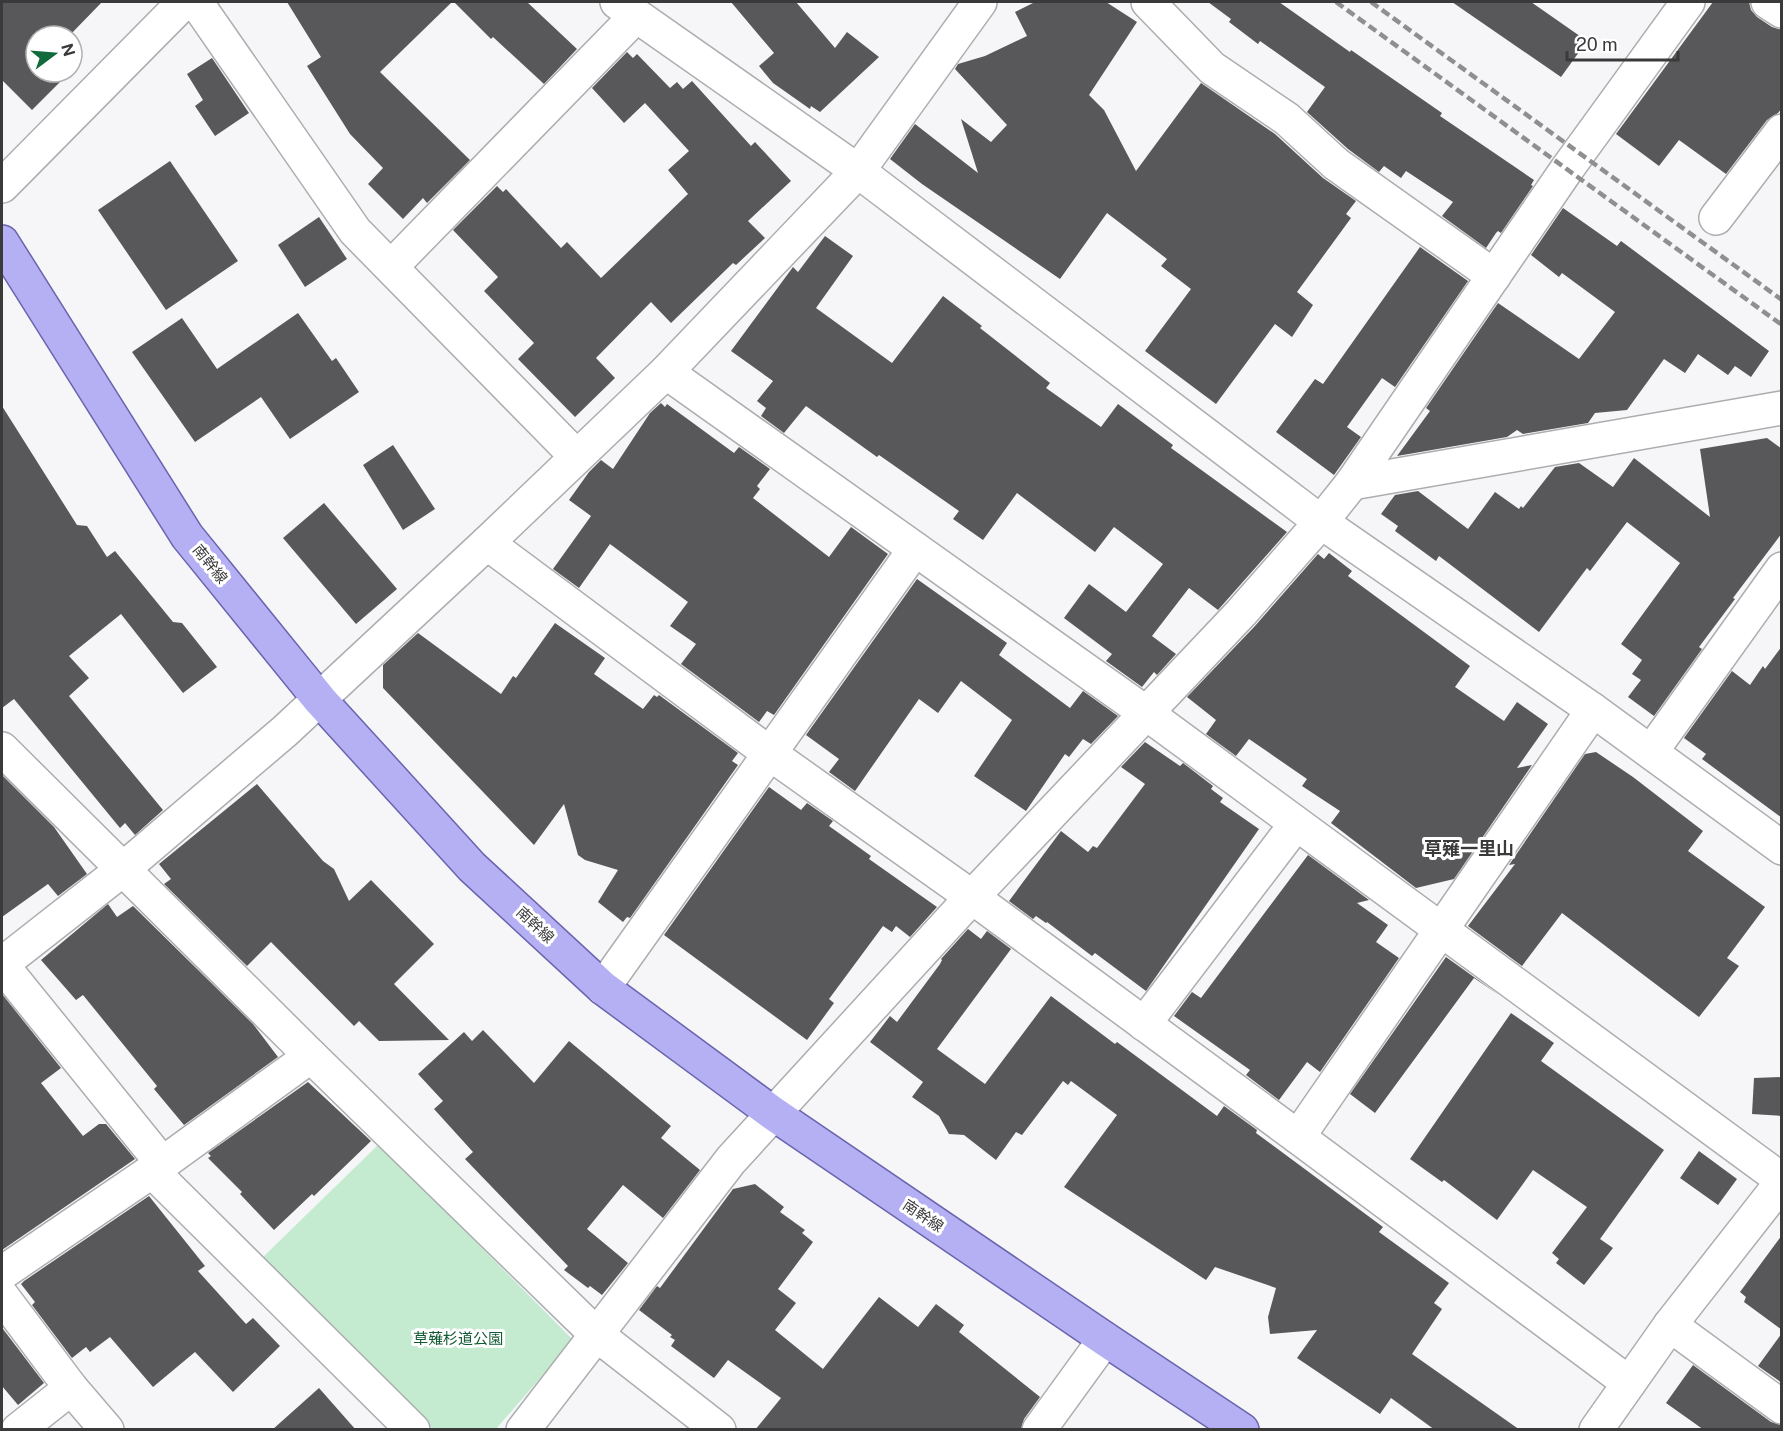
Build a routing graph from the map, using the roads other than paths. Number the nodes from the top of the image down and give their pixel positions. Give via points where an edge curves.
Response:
1 (184, 2) edge
2 (196, 2) edge
3 (980, 2) edge
4 (1148, 2) edge
5 (1688, 2) edge
6 (1768, 2) edge
7 (626, 9) edge
8 (1782, 11) edge
9 (1782, 131) edge
10 (858, 171) junction
11 (2, 186) edge
12 (1716, 218) dead end
13 (2, 242) edge
14 (391, 267) junction
15 (1494, 276) junction
16 (666, 372) junction
17 (1782, 408) edge
18 (576, 456) junction
19 (1352, 483) junction
20 (1321, 522) junction
21 (487, 543) junction
22 (915, 549) junction
23 (1782, 568) edge
24 (320, 700) junction
25 (1593, 710) junction
26 (1146, 713) junction
27 (2, 749) edge
28 (1651, 752) junction
29 (769, 753) junction
30 (1296, 824) junction
31 (1778, 839) edge
32 (122, 870) junction
33 (972, 897) junction
34 (1440, 930) junction
35 (2, 964) edge
36 (603, 988) junction
37 (1144, 1024) junction
38 (310, 1056) junction
39 (774, 1114) junction
40 (1298, 1137) junction
41 (157, 1167) junction
42 (1782, 1181) edge
43 (2, 1273) edge
44 (2, 1296) edge
45 (1670, 1325) junction
46 (596, 1334) junction
47 (1105, 1339) junction
48 (1629, 1383) junction
49 (71, 1388) junction
50 (1782, 1407) edge
51 (18, 1430) edge
52 (107, 1430) edge
53 (413, 1430) edge
54 (523, 1430) edge
55 (719, 1430) edge
56 (1039, 1430) edge
57 (1242, 1430) edge
58 (1596, 1430) edge

1 - 11 street
2 - 14 street via 355,231
3 - 10 street
4 - 15 street via 1212,68 1287,119 1336,164
5 - 15 street
6 - 8 street
7 - 10 street
7 - 14 street
9 - 12 street
10 - 16 street
10 - 20 street
13 - 24 main road, 南幹線 via 187,536
14 - 18 street
15 - 19 street
16 - 18 street
16 - 22 street
17 - 19 street
18 - 21 street
19 - 20 street
20 - 25 street
20 - 26 street
21 - 24 street
21 - 29 street
22 - 26 street
22 - 29 street
23 - 28 street
24 - 32 street
24 - 36 main road, 南幹線 via 472,867
25 - 28 street
25 - 34 street
26 - 30 street
26 - 33 street
27 - 32 street
28 - 31 street
29 - 33 street
29 - 36 street
30 - 34 street
30 - 37 street
32 - 35 street
32 - 38 street
33 - 37 street
33 - 39 street
34 - 40 street
34 - 42 street
35 - 41 street
36 - 39 main road, 南幹線
37 - 40 street
38 - 41 street
38 - 46 street
39 - 46 street via 731,1160
39 - 47 main road, 南幹線
40 - 48 street
41 - 43 street
41 - 53 street
42 - 45 street
44 - 49 street
45 - 48 street
45 - 50 street
46 - 54 street
46 - 55 street
47 - 56 street
47 - 57 main road, 南幹線
48 - 58 street
49 - 51 street
49 - 52 street

